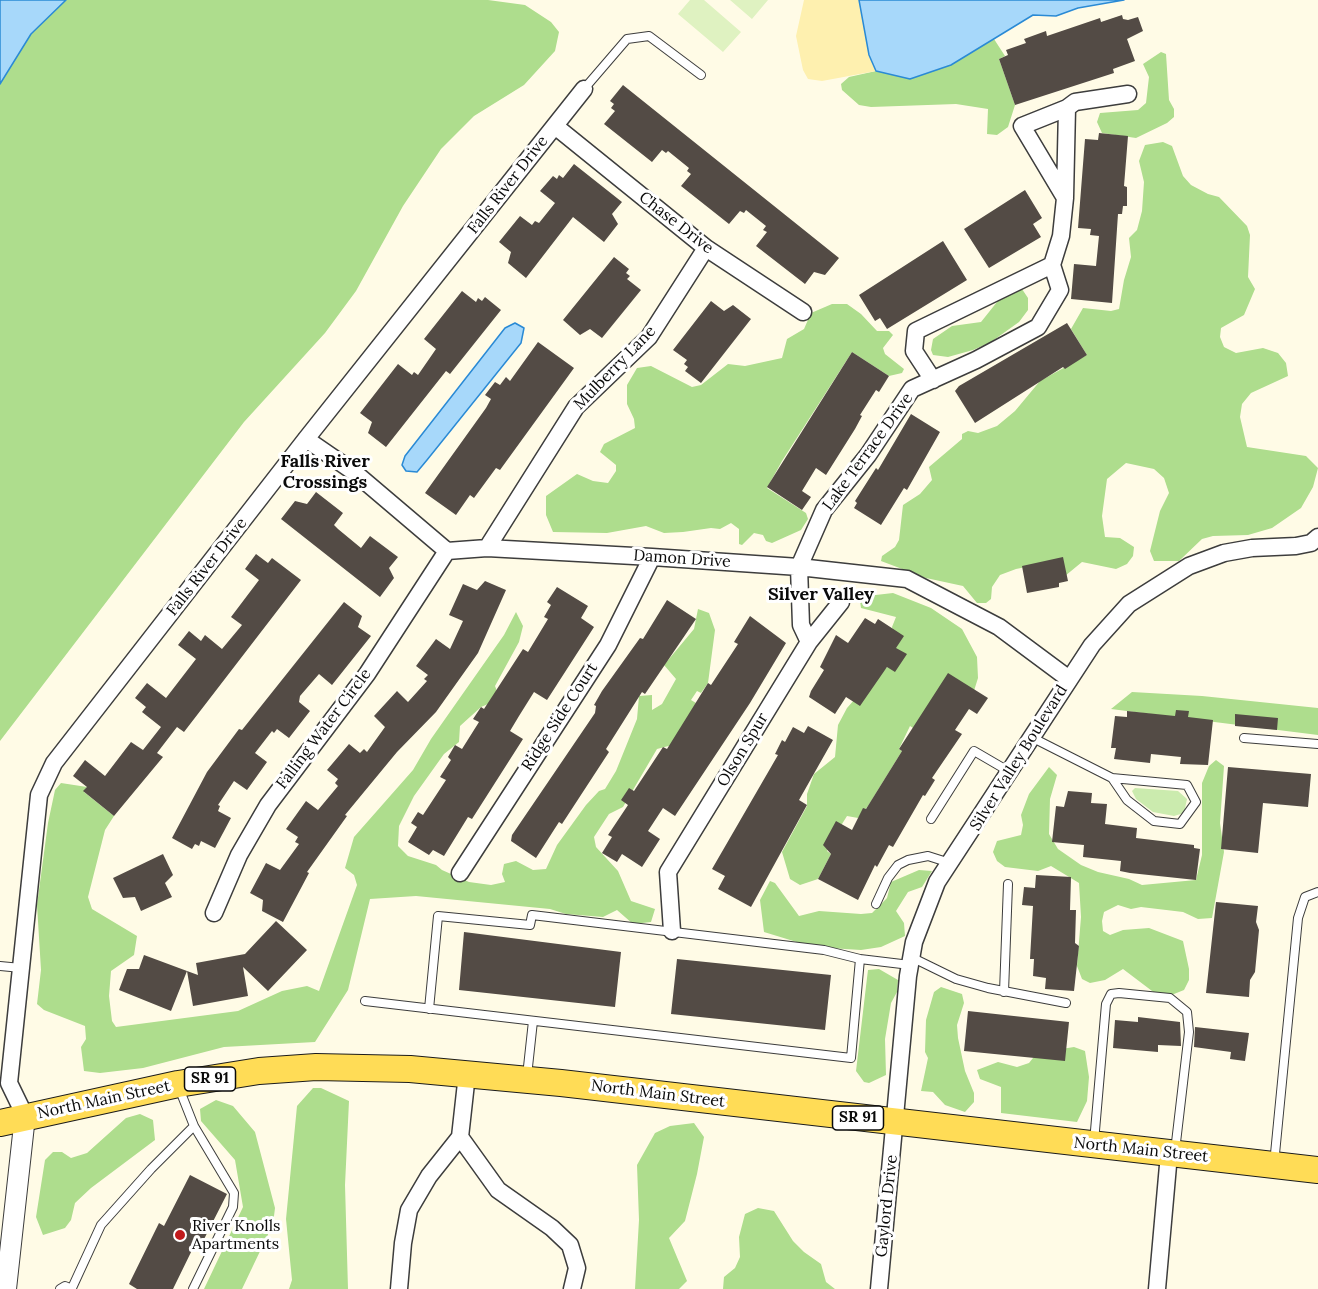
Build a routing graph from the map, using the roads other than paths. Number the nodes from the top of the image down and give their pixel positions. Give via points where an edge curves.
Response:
1 (701, 75) dead end
2 (584, 88) joint
3 (1128, 94) dead end
4 (1067, 108) junction
5 (555, 126) junction
6 (1065, 198) junction
7 (706, 248) junction
8 (1052, 265) junction
9 (803, 312) dead end
10 (933, 380) junction
11 (306, 439) junction
12 (1318, 537) edge
13 (487, 548) junction
14 (447, 551) junction
15 (652, 557) junction
16 (799, 567) junction
17 (841, 602) dead end
18 (808, 642) junction
19 (1069, 679) junction
20 (1033, 738) junction
21 (1244, 738) dead end
22 (1318, 744) edge
23 (1010, 772) junction
24 (1112, 778) junction
25 (931, 819) dead end
26 (950, 863) junction
27 (460, 873) dead end
28 (1008, 884) dead end
29 (1318, 892) edge
30 (876, 904) dead end
31 (214, 913) dead end
32 (672, 931) junction
33 (860, 959) junction
34 (910, 961) junction
35 (0, 966) edge
36 (21, 968) junction
37 (1004, 992) junction
38 (365, 1001) dead end
39 (1066, 1003) dead end
40 (429, 1009) junction
41 (533, 1021) junction
42 (467, 1074) junction
43 (527, 1079) junction
44 (178, 1084) junction
45 (25, 1116) junction
46 (0, 1123) edge
47 (896, 1123) junction
48 (194, 1126) junction
49 (460, 1137) junction
50 (1094, 1145) junction
51 (1172, 1154) junction
52 (1274, 1164) junction
53 (1318, 1170) edge
54 (6, 1289) edge
55 (60, 1289) edge
56 (72, 1289) edge
57 (193, 1289) edge
58 (399, 1289) edge
59 (572, 1289) edge
60 (879, 1289) edge
61 (1157, 1289) edge

1 - 2 lane via 649,36 627,39
2 - 5 street, Falls River Drive
3 - 4 street via 1075,102
4 - 6 street, Lake Terrace Drive
4 - 6 street via 1022,126
5 - 7 street, Chase Drive
5 - 11 street, Falls River Drive
6 - 8 street, Lake Terrace Drive via 1061,236
7 - 9 street, Chase Drive
7 - 13 street, Mulberry Lane via 649,337 576,406
8 - 10 street, Lake Terrace Drive via 1059,290 1038,327
8 - 10 street via 916,331 914,351
10 - 16 street, Lake Terrace Drive via 912,389 868,455 824,510
11 - 14 street via 354,472
11 - 36 street, Falls River Drive via 54,763 39,795
12 - 19 street, Silver Valley Boulevard via 1296,546 1224,553 1159,583 1129,604 1092,645
13 - 14 street, Damon Drive
13 - 15 street, Damon Drive
14 - 31 street, Falling Water Circle via 367,674 268,805 239,855
15 - 16 street, Damon Drive
15 - 27 street, Ridge Side Court via 608,645
16 - 18 street via 801,625
16 - 19 street, Damon Drive via 907,579 999,627
17 - 18 street, Olson Spur
18 - 32 street, Olson Spur via 668,872
19 - 20 street, Silver Valley Boulevard
20 - 23 street, Silver Valley Boulevard
20 - 24 lane
21 - 22 lane
23 - 25 lane via 974,752
23 - 26 street, Silver Valley Boulevard
24 - 24 lane via 1187,785 1196,802 1180,824 1154,821 1128,800
26 - 30 lane via 928,856 898,865
26 - 34 street, Silver Valley Boulevard via 937,882
28 - 37 lane
29 - 52 lane via 1305,897 1298,918
32 - 33 lane via 824,950
32 - 40 lane via 532,915 530,926 438,916
33 - 34 lane
33 - 41 lane via 851,1058
34 - 37 lane
34 - 47 street, Silver Valley Boulevard
35 - 36 lane
36 - 45 street, Falls River Drive via 9,1083
37 - 39 lane
38 - 40 lane
40 - 41 lane
41 - 43 lane
42 - 43 main road, North Main Street / SR 91
42 - 44 main road, North Main Street / SR 91 via 316,1067
42 - 49 street
43 - 47 main road, North Main Street / SR 91
44 - 45 main road, North Main Street / SR 91
44 - 48 lane
45 - 46 main road, North Main Street / SR 91
45 - 54 street
47 - 50 main road, North Main Street / SR 91
47 - 60 street, Gaylord Drive
48 - 56 lane via 101,1225
48 - 57 lane via 234,1193 233,1207
49 - 58 street via 429,1176 409,1210
49 - 59 street via 498,1190 552,1227 570,1245 577,1268
50 - 51 main road, North Main Street / SR 91
50 - 51 lane via 1106,1004 1112,994 1119,993 1170,998 1187,1012 1189,1032
51 - 52 main road, North Main Street / SR 91
51 - 61 street
52 - 53 main road, North Main Street / SR 91
55 - 56 lane

